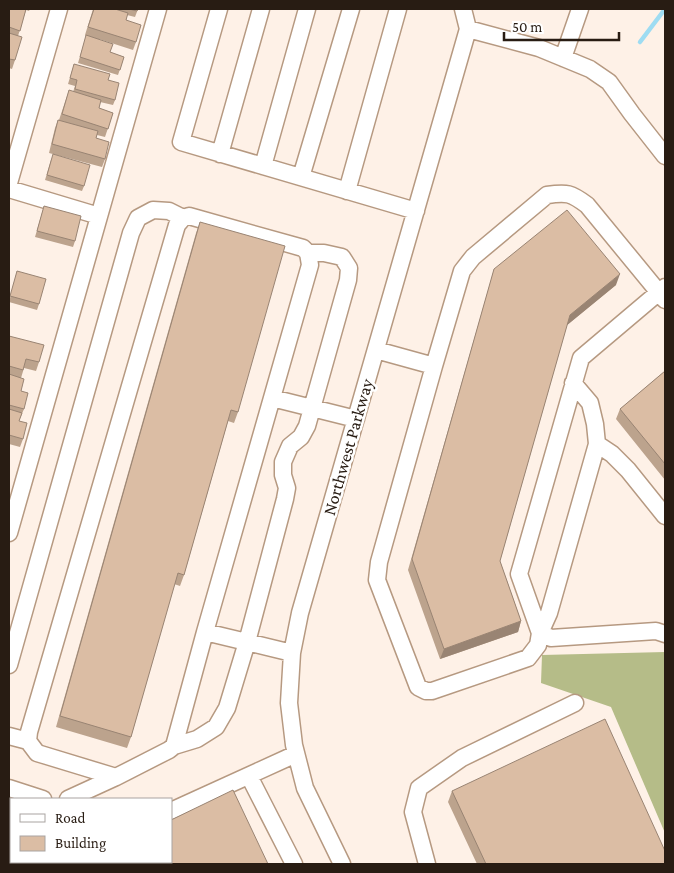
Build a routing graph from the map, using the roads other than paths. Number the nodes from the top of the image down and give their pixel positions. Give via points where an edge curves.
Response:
1 (59, 9) edge
2 (158, 9) edge
3 (219, 9) edge
4 (261, 9) edge
5 (307, 9) edge
6 (350, 9) edge
7 (398, 9) edge
8 (463, 9) edge
9 (580, 9) edge
10 (468, 29) junction
11 (564, 58) junction
12 (220, 154) junction
13 (665, 156) edge
14 (263, 166) junction
15 (301, 177) junction
16 (9, 183) edge
17 (9, 189) edge
18 (346, 190) junction
19 (416, 211) junction
20 (99, 216) junction
21 (182, 218) junction
22 (308, 253) junction
23 (663, 293) edge
24 (376, 350) junction
25 (434, 366) junction
26 (574, 383) junction
27 (272, 398) junction
28 (312, 408) junction
29 (356, 419) junction
30 (597, 444) junction
31 (665, 516) edge
32 (9, 533) edge
33 (205, 632) junction
34 (540, 633) junction
35 (665, 634) edge
36 (248, 642) junction
37 (292, 653) junction
38 (9, 665) edge
39 (575, 703) dead end
40 (9, 736) edge
41 (28, 741) junction
42 (174, 746) junction
43 (296, 754) junction
44 (249, 776) junction
45 (116, 777) junction
46 (9, 788) edge
47 (40, 798) edge
48 (70, 798) edge
49 (172, 811) edge
50 (294, 864) edge
51 (342, 864) edge
52 (427, 864) edge

1 - 16 street
2 - 20 street
3 - 12 street via 181,142
4 - 12 street
5 - 14 street
6 - 15 street
7 - 18 street
8 - 10 street
9 - 11 street
10 - 11 street
10 - 19 street, Northwest Parkway
11 - 13 street via 610,82
12 - 14 street
14 - 15 street
15 - 18 street
17 - 20 street
18 - 19 street
19 - 24 street, Northwest Parkway
20 - 32 street
21 - 22 street via 200,218 304,248
21 - 38 street via 169,211 153,210 138,218 131,234
21 - 41 street via 177,225
22 - 27 street via 310,265
22 - 28 street via 342,258 349,268
23 - 25 street via 587,205 574,195 547,195 473,257 462,272
23 - 26 street via 581,358
24 - 25 street
24 - 29 street, Northwest Parkway
25 - 34 street via 379,562 377,580 418,687 432,691 528,658 538,646
26 - 30 street via 590,403
26 - 34 street via 519,574
27 - 28 street
27 - 33 street
28 - 29 street
28 - 36 street via 302,437 290,446 283,462 282,475 287,488 285,499
29 - 37 street, Northwest Parkway via 300,613
30 - 31 street via 628,470
30 - 34 street via 549,613
33 - 36 street
33 - 42 street
34 - 35 street via 551,638 656,631
36 - 37 street
36 - 42 street via 227,708 216,727 197,739
37 - 43 street, Northwest Parkway via 289,702
39 - 52 street via 462,758 419,788 413,812
40 - 41 street
41 - 45 street via 38,753
42 - 45 street
43 - 44 street
43 - 51 street, Northwest Parkway via 305,788
44 - 49 street
44 - 50 street
45 - 48 street
46 - 47 street

